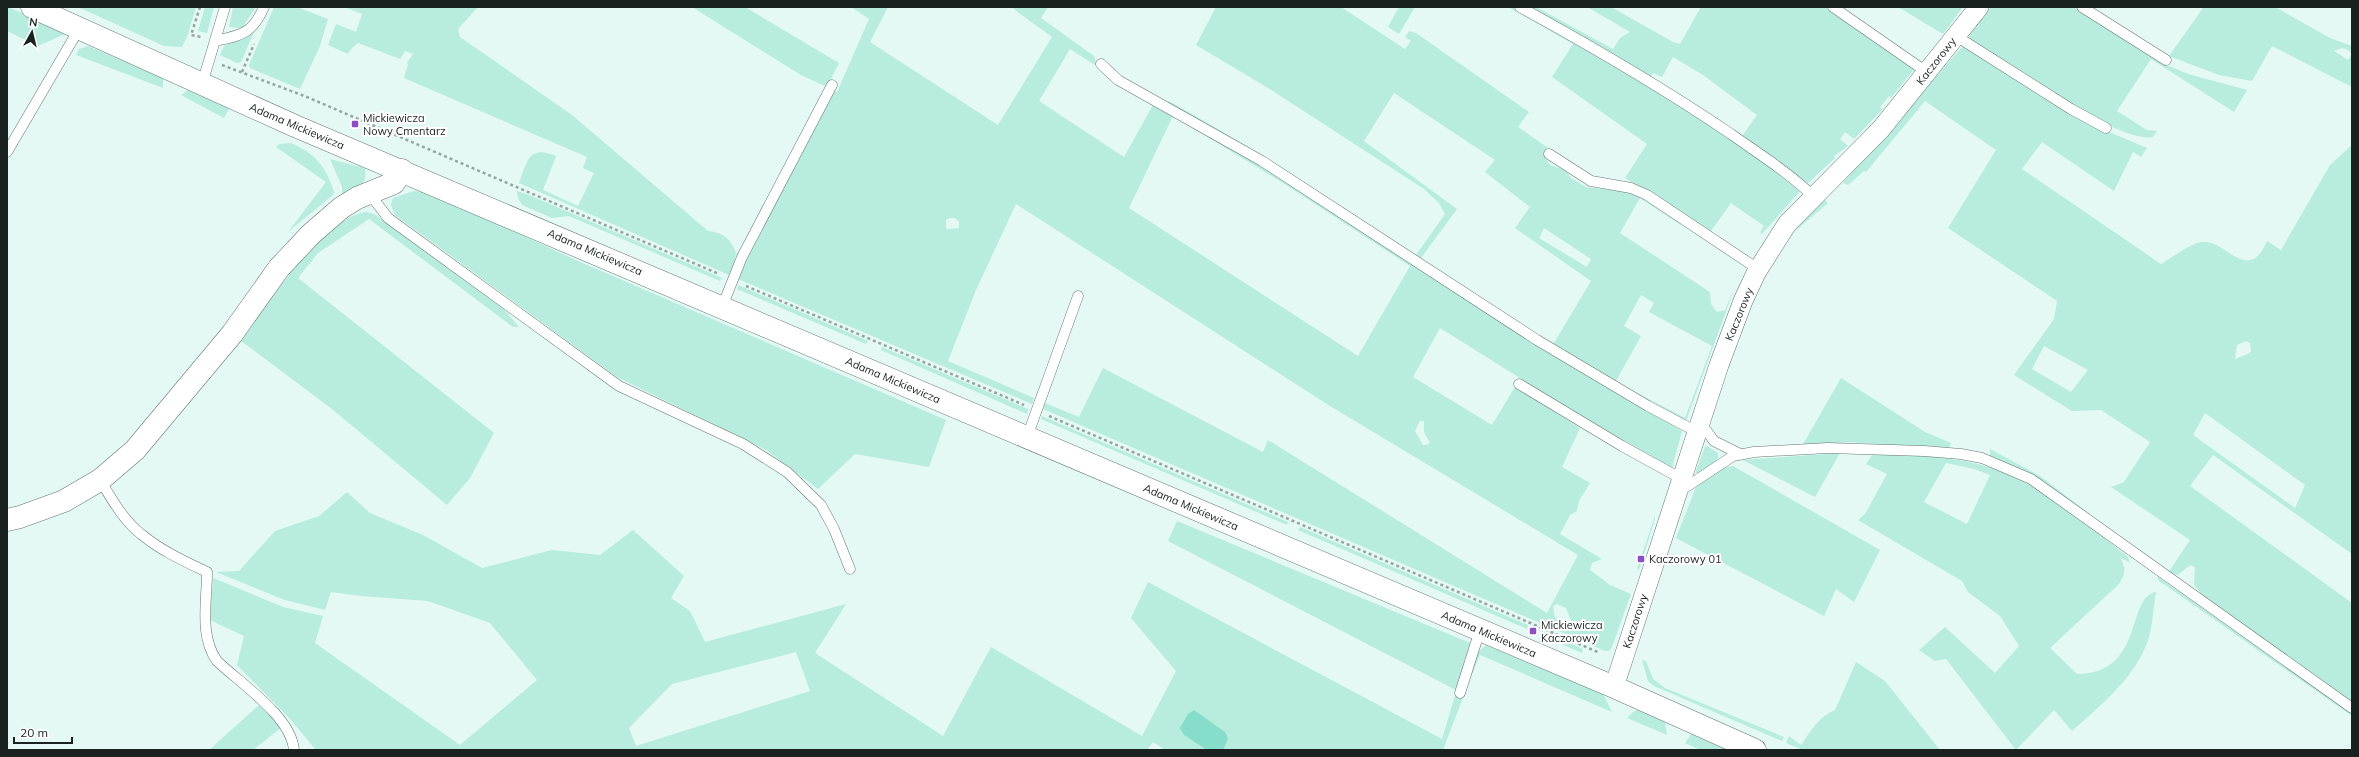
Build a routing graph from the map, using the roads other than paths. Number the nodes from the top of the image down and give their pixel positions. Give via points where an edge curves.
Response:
1 (32, 7) edge
2 (225, 7) edge
3 (264, 7) edge
4 (1520, 7) edge
5 (1833, 7) edge
6 (1979, 7) edge
7 (2082, 7) edge
8 (79, 29) junction
9 (1956, 36) junction
10 (215, 40) junction
11 (2166, 60) dead end
12 (1101, 64) dead end
13 (1928, 73) junction
14 (202, 84) junction
15 (832, 85) dead end
16 (2106, 128) dead end
17 (7, 152) edge
18 (1549, 154) dead end
19 (402, 170) junction
20 (369, 193) junction
21 (1813, 196) junction
22 (1758, 269) junction
23 (1078, 296) dead end
24 (722, 307) junction
25 (1518, 384) dead end
26 (1699, 427) junction
27 (1027, 438) junction
28 (1740, 454) junction
29 (100, 480) junction
30 (1679, 486) junction
31 (7, 520) edge
32 (850, 569) dead end
33 (1480, 630) junction
34 (1614, 687) junction
35 (1460, 693) dead end
36 (2352, 708) edge
37 (294, 750) edge
38 (1755, 750) edge

1 - 8 street, Adama Mickiewicza
2 - 10 lane
3 - 10 lane via 256,24 250,30 240,35
4 - 21 lane via 1613,58 1675,96 1794,178
5 - 13 lane
6 - 9 street, Kaczorowy
7 - 11 lane
8 - 14 street, Adama Mickiewicza
8 - 17 lane
9 - 13 street, Kaczorowy
9 - 16 lane via 2070,109
10 - 14 lane
12 - 26 lane via 1118,80 1262,161 1543,344 1648,406
13 - 21 street, Kaczorowy via 1867,144
14 - 19 street, Adama Mickiewicza
15 - 24 lane via 742,256
18 - 22 lane via 1591,181 1631,188 1647,195
19 - 20 street via 394,183
19 - 24 street, Adama Mickiewicza
20 - 29 street via 341,208 311,234 279,268 232,334 135,450
20 - 32 lane via 388,218 619,386 743,444 787,472 821,505
21 - 22 street, Kaczorowy via 1788,224
22 - 26 street, Kaczorowy via 1743,300
23 - 27 lane
24 - 27 street, Adama Mickiewicza
25 - 30 lane via 1622,446
26 - 28 lane via 1714,441
26 - 30 street, Kaczorowy
27 - 33 street, Adama Mickiewicza
28 - 30 lane
28 - 36 lane via 1828,448 1924,450 1982,458 2008,468 2031,479
29 - 31 street via 64,501
29 - 37 lane via 117,508 140,533 163,550 207,572 206,623 214,657 282,719 291,734
30 - 34 street, Kaczorowy
33 - 34 street, Adama Mickiewicza
33 - 35 lane
34 - 38 street, Adama Mickiewicza

